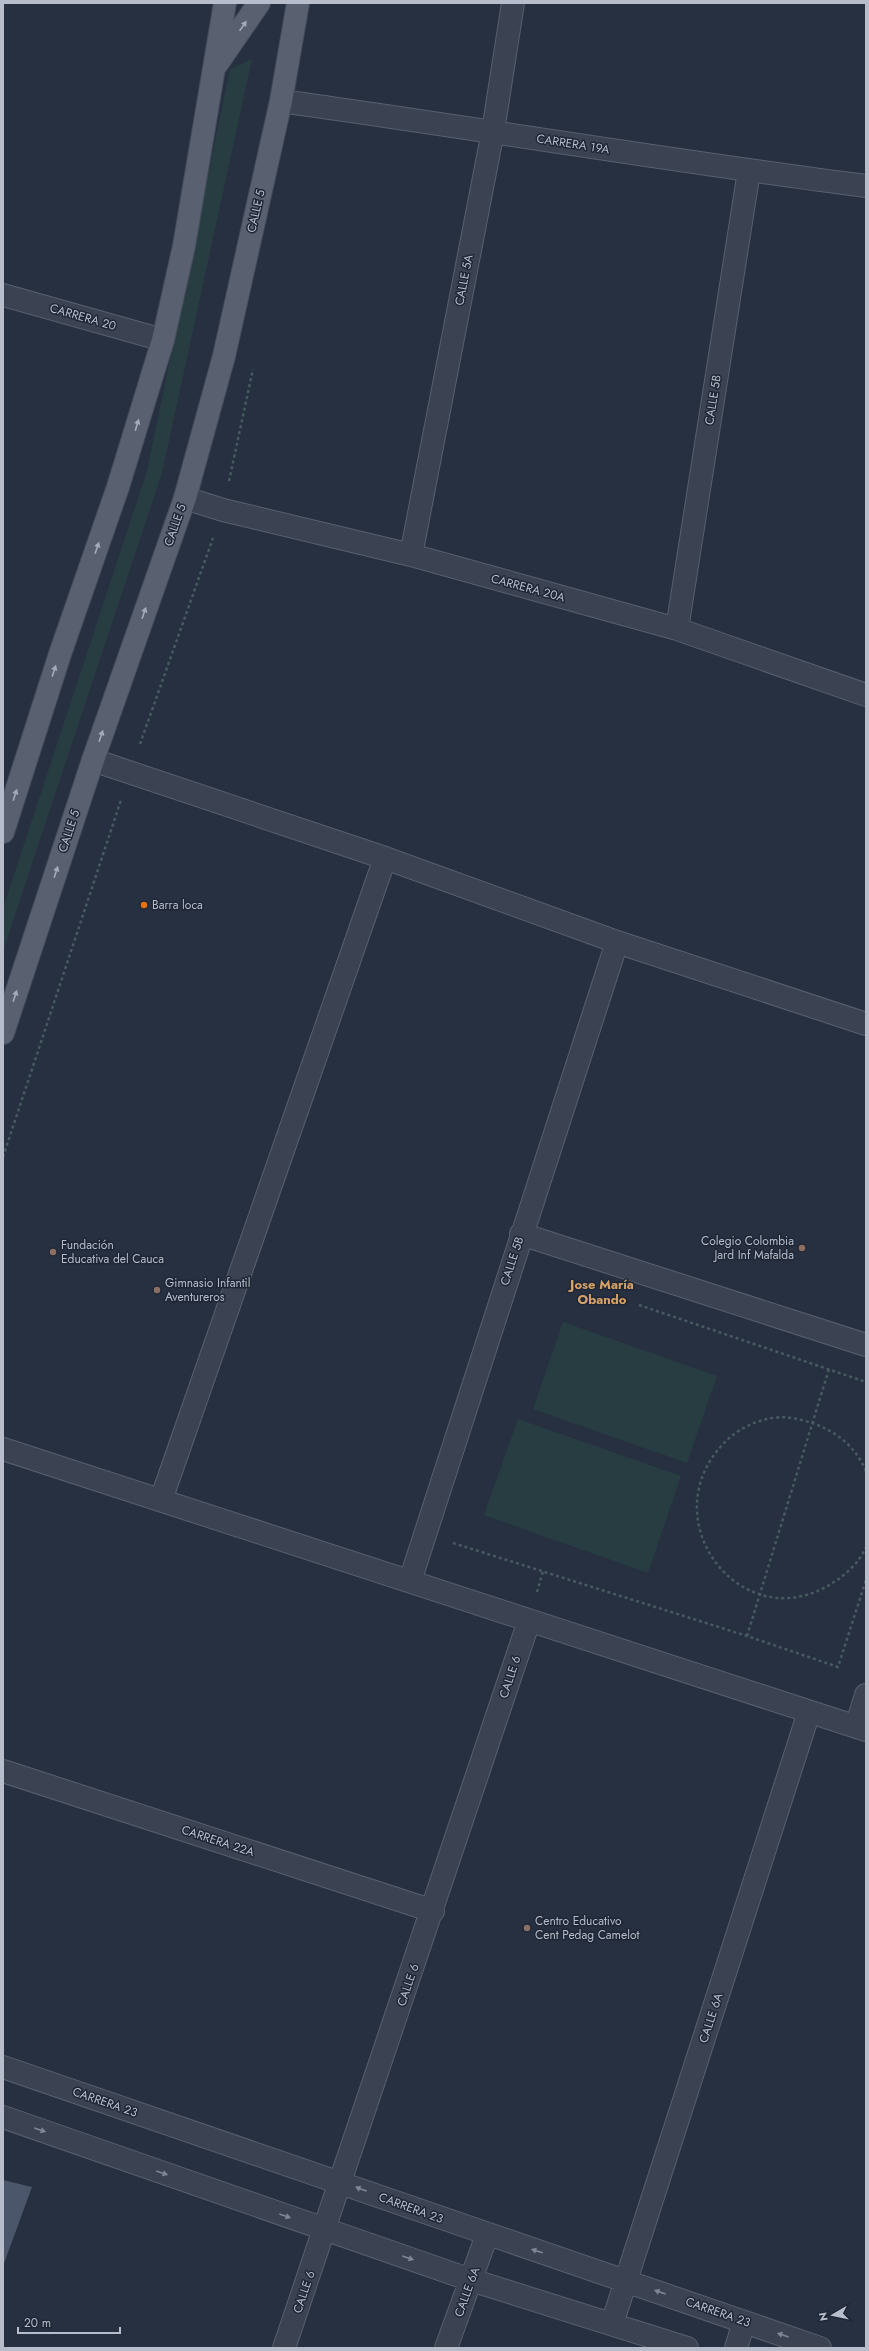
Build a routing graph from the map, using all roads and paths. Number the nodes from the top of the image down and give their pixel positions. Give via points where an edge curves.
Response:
1 (225, 3) edge
2 (259, 3) edge
3 (298, 3) edge
4 (513, 3) edge
5 (212, 70) junction
6 (280, 101) junction
7 (493, 131) junction
8 (749, 171) junction
9 (866, 186) edge
10 (3, 294) edge
11 (163, 340) junction
12 (185, 498) junction
13 (411, 555) junction
14 (677, 629) junction
15 (866, 695) edge
16 (93, 760) junction
17 (3, 832) edge
18 (385, 858) junction
19 (617, 942) junction
20 (866, 1024) edge
21 (3, 1033) edge
22 (521, 1234) junction
23 (635, 1304) dead end
24 (866, 1345) edge
25 (829, 1369) junction
26 (866, 1382) edge
27 (813, 1421) junction
28 (3, 1449) edge
29 (866, 1471) edge
30 (161, 1500) junction
31 (451, 1542) dead end
32 (866, 1547) edge
33 (866, 1580) edge
34 (410, 1581) junction
35 (760, 1594) junction
36 (529, 1621) junction
37 (747, 1636) junction
38 (866, 1695) edge
39 (809, 1712) junction
40 (861, 1728) edge
41 (3, 1771) edge
42 (433, 1911) junction
43 (3, 2067) edge
44 (3, 2117) edge
45 (340, 2182) junction
46 (325, 2230) junction
47 (487, 2235) junction
48 (471, 2280) junction
49 (626, 2280) junction
50 (744, 2322) junction
51 (612, 2324) junction
52 (284, 2348) edge
53 (446, 2348) edge
54 (687, 2348) edge
55 (736, 2348) edge
56 (820, 2348) edge

1 - 5 main road
5 -> 2 main road
3 - 6 main road, CALLE 5
4 - 7 street, CALLE 5A
5 - 11 main road via 184,246
6 - 7 street, CARRERA 19A
6 - 12 main road, CALLE 5 via 224,356
7 - 8 street, CARRERA 19A
7 - 13 street, CALLE 5A
8 - 9 street, CARRERA 19A
8 - 14 street, CALLE 5B
10 - 11 street, CARRERA 20
17 -> 11 main road via 60,654 118,487
12 - 13 street, CARRERA 20A via 223,510
16 -> 12 main road, CALLE 5
13 - 14 street, CARRERA 20A
14 - 15 street, CARRERA 20A
16 - 18 street
21 -> 16 main road, CALLE 5
18 - 19 street
18 - 30 street
19 - 20 street
19 - 22 street, CALLE 5B
22 - 24 street
22 - 34 street, CALLE 5B
23 - 25 path
25 - 26 path
25 - 27 path
27 - 29 path via 840,1436 861,1459
27 - 35 path
27 - 35 path via 785,1416 756,1422 732,1435 712,1455 699,1481 695,1509 700,1537 713,1562 734,1582
28 - 30 street
30 - 34 street
31 - 37 path
32 - 35 path via 847,1574 821,1591 791,1598
33 - 37 path via 838,1667
34 - 36 street
35 - 37 path
36 - 39 street
36 - 42 street, CALLE 6
38 - 40 street
39 - 40 street
39 - 49 street, CALLE 6A
41 - 42 street, CARRERA 22A
42 - 45 street, CALLE 6
43 - 45 street, CARRERA 23
44 -> 46 street
45 - 46 street, CALLE 6
47 -> 45 street, CARRERA 23
46 -> 48 street
46 - 52 street, CALLE 6
47 - 48 street, CALLE 6A
49 -> 47 street, CARRERA 23
48 - 51 street
48 - 53 street, CALLE 6A
50 -> 49 street, CARRERA 23
49 - 51 street, CALLE 6A
50 - 55 street
56 -> 50 street, CARRERA 23
51 - 54 street

